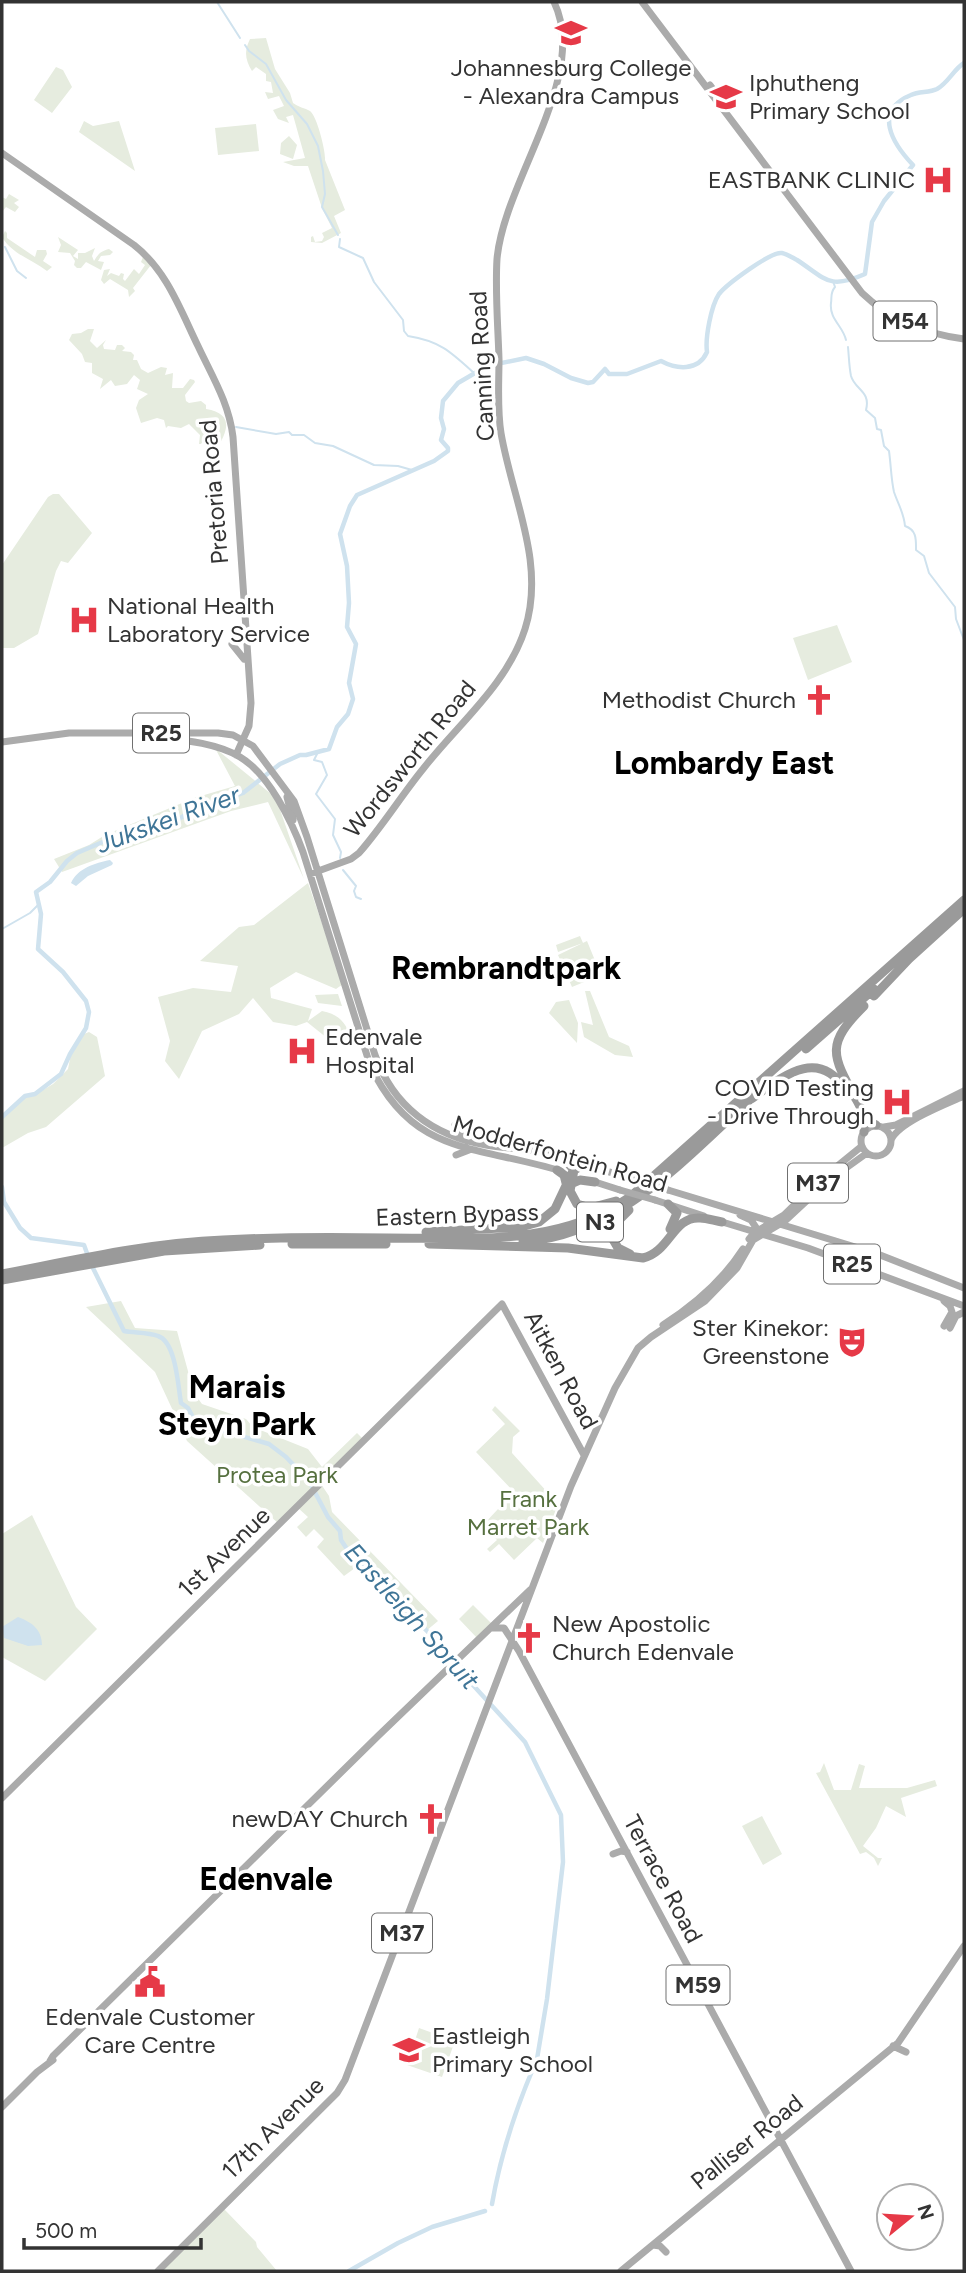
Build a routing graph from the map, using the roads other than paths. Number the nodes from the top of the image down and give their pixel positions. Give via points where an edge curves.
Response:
1 (554, 2) edge
2 (644, 2) edge
3 (2, 153) edge
4 (964, 338) edge
5 (241, 585) junction
6 (232, 644) dead end
7 (244, 659) junction
8 (247, 669) junction
9 (499, 679) joint
10 (240, 736) junction
11 (2, 744) edge
12 (234, 754) junction
13 (272, 792) junction
14 (289, 797) junction
15 (280, 803) junction
16 (295, 831) junction
17 (307, 837) junction
18 (328, 869) junction
19 (309, 875) junction
20 (318, 887) junction
21 (964, 900) edge
22 (964, 909) edge
23 (909, 959) junction
24 (343, 1012) dead end
25 (354, 1017) junction
26 (964, 1091) edge
27 (964, 1096) edge
28 (751, 1099) junction
29 (736, 1112) junction
30 (456, 1125) dead end
31 (880, 1126) junction
32 (864, 1132) junction
33 (891, 1140) junction
34 (469, 1146) junction
35 (865, 1149) junction
36 (456, 1155) dead end
37 (555, 1156) junction
38 (593, 1167) junction
39 (663, 1168) junction
40 (557, 1170) junction
41 (571, 1178) junction
42 (595, 1182) joint
43 (669, 1190) junction
44 (811, 1198) junction
45 (668, 1204) junction
46 (790, 1209) junction
47 (753, 1215) junction
48 (722, 1222) junction
49 (778, 1222) junction
50 (738, 1227) junction
51 (758, 1232) junction
52 (333, 1237) junction
53 (828, 1238) junction
54 (429, 1244) junction
55 (744, 1247) junction
56 (97, 1259) junction
57 (2, 1273) edge
58 (17, 1274) junction
59 (2, 1280) edge
60 (964, 1288) edge
61 (924, 1290) junction
62 (698, 1299) junction
63 (688, 1303) junction
64 (502, 1304) joint
65 (964, 1306) edge
66 (964, 1312) edge
67 (617, 1380) junction
68 (576, 1440) junction
69 (588, 1442) junction
70 (585, 1456) junction
71 (533, 1587) junction
72 (501, 1620) junction
73 (493, 1628) junction
74 (512, 1633) junction
75 (520, 1653) junction
76 (506, 1658) junction
77 (2, 1798) edge
78 (627, 1852) junction
79 (613, 1854) dead end
80 (964, 1946) edge
81 (964, 1953) edge
82 (898, 2043) junction
83 (905, 2052) dead end
84 (2, 2107) edge
85 (778, 2142) junction
86 (653, 2245) junction
87 (666, 2252) dead end
88 (155, 2271) edge
89 (621, 2271) edge
90 (851, 2271) edge

1 - 9 main road, Canning Road via 562,29 558,79 501,237 497,271 502,434 533,580 525,628
2 - 4 main road, M54 via 855,283 880,308 908,324
3 - 5 main road, Pretoria Road via 145,254 165,279 224,398 231,422
5 - 7 main road, Pretoria Road
5 - 8 main road, Pretoria Road
6 - 7 main road
7 - 8 main road, Pretoria Road
8 - 10 main road, Pretoria Road via 246,713
9 - 18 main road, Wordsworth Road via 359,853
10 - 11 main road, Modderfontein Road / R25 via 69,733
10 - 12 main road, Pretoria Road
10 - 14 main road, Modderfontein Road / R25 via 253,746
11 - 12 main road, Modderfontein Road / R25 via 61,737 142,736
12 - 13 main road, Modderfontein Road / R25 via 260,775
13 - 14 main road
13 - 15 main road, Modderfontein Road / R25
14 - 16 main road
14 - 17 main road, Modderfontein Road / R25
15 - 16 main road, Modderfontein Road / R25
15 - 17 main road
16 - 19 main road, Modderfontein Road / R25
17 - 19 main road, Modderfontein Road / R25
18 - 19 main road, Wordsworth Road
18 - 20 main road
19 - 20 main road, Modderfontein Road / R25
19 - 20 main road
20 - 25 main road, Modderfontein Road / R25
20 - 34 main road, Modderfontein Road / R25 via 386,1082 424,1122
21 - 39 highway, Eastern Bypass / N3
22 - 23 highway, Eastern Bypass / N3
23 - 28 highway, Eastern Bypass / N3
23 - 31 highway via 847,1023 837,1041 841,1072 868,1120
24 - 25 main road
25 - 34 main road, Modderfontein Road / R25 via 375,1076 401,1113 429,1135
26 - 31 main road via 896,1125
27 - 33 main road via 905,1126
28 - 29 highway, Eastern Bypass / N3
28 - 32 highway via 792,1072 820,1069 842,1084
29 - 45 highway via 618,1220 612,1233 614,1244 631,1255 655,1250 676,1218
29 - 54 highway, Eastern Bypass / N3 via 636,1200 579,1231 527,1242
30 - 34 main road
31 - 32 main road
31 - 33 main road
32 - 35 main road
33 - 35 main road via 883,1154 874,1156
34 - 36 main road
34 - 37 main road, Modderfontein Road / R25
34 - 40 main road, Modderfontein Road / R25
35 - 44 main road, M37
35 - 46 main road, M37
37 - 38 main road, Modderfontein Road / R25
37 - 41 highway via 568,1163
38 - 41 highway via 581,1166
38 - 43 main road, Modderfontein Road / R25, bridge
39 - 41 highway via 622,1197 590,1208 572,1196
39 - 52 highway, Eastern Bypass / N3 via 618,1205 552,1232 513,1237
40 - 41 main road, Modderfontein Road / R25
40 - 41 highway
41 - 42 highway
41 - 52 highway via 553,1212 527,1226
42 - 45 main road, Modderfontein Road / R25, bridge
43 - 47 main road, Modderfontein Road / R25
43 - 51 main road via 749,1218
44 - 49 main road, M37
44 - 53 main road via 799,1213 799,1223
45 - 48 main road, Modderfontein Road / R25
46 - 47 main road via 774,1216
46 - 49 main road, M37
47 - 49 main road, Modderfontein Road / R25
48 - 50 main road, Modderfontein Road / R25
48 - 54 highway via 699,1217 685,1221 659,1251 638,1259 579,1249
49 - 51 main road, M37
49 - 53 main road, Modderfontein Road / R25
50 - 51 main road, Modderfontein Road / R25
50 - 55 main road via 746,1234
51 - 55 main road, M37
51 - 61 main road, Modderfontein Road / R25
51 - 67 main road, M37 via 739,1265 714,1294 640,1345
52 - 56 highway, Eastern Bypass / N3 via 220,1240 158,1246
53 - 60 main road, Modderfontein Road / R25
54 - 56 highway, Eastern Bypass / N3 via 221,1246
55 - 62 main road, M37
56 - 58 highway, Eastern Bypass / N3
57 - 58 highway, Eastern Bypass / N3
58 - 59 highway, Eastern Bypass / N3
61 - 65 main road, Modderfontein Road / R25
61 - 66 main road via 950,1306 947,1327
62 - 63 main road, M37
62 - 63 main road
63 - 67 main road, M37 via 636,1346
64 - 68 main road, Aitken Road
64 - 77 main road, 1st Avenue
67 - 69 main road, M37
68 - 69 main road
68 - 70 main road, Aitken Road
69 - 70 main road, M37
70 - 71 main road, M37
71 - 72 main road
71 - 74 main road, M37
72 - 73 main road
72 - 74 main road
73 - 74 main road
73 - 84 main road
74 - 75 main road
74 - 76 main road, M37
75 - 76 main road
75 - 78 main road, Terrace Road / M59
76 - 88 main road, 17th Avenue / M37 via 344,2082
78 - 79 main road
78 - 85 main road, Terrace Road / M59
80 - 82 main road
81 - 82 main road
82 - 83 main road
82 - 85 main road, Palliser Road
85 - 86 main road, Palliser Road
85 - 90 main road, Terrace Road / M59 via 786,2149
86 - 87 main road
86 - 89 main road, Palliser Road

